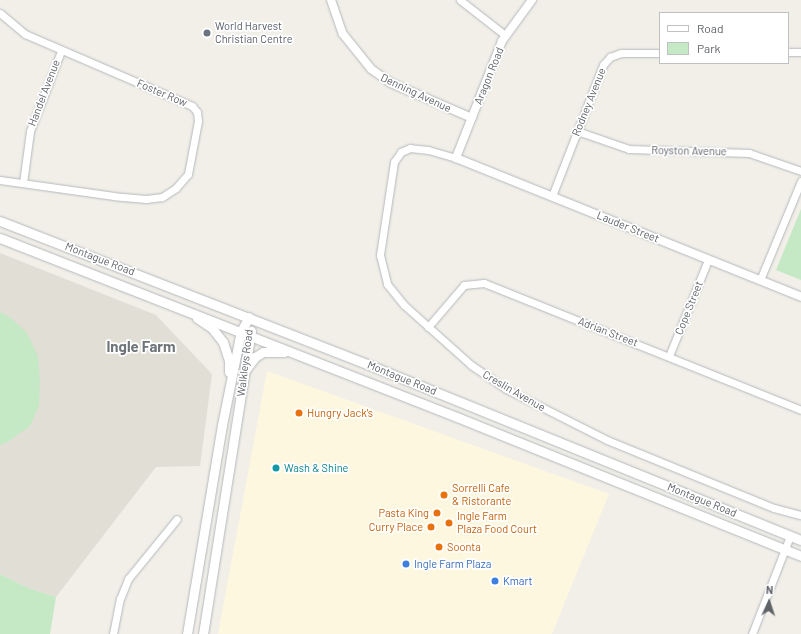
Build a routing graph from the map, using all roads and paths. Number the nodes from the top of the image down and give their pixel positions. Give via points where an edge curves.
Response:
1 (330, 0) edge
2 (460, 0) edge
3 (532, 0) edge
4 (0, 13) edge
5 (505, 35) junction
6 (61, 51) junction
7 (789, 52) edge
8 (801, 52) edge
9 (659, 53) edge
10 (472, 118) junction
11 (577, 131) junction
12 (456, 158) junction
13 (801, 170) edge
14 (0, 180) edge
15 (801, 181) edge
16 (23, 183) junction
17 (552, 196) junction
18 (0, 221) edge
19 (0, 238) edge
20 (708, 260) junction
21 (760, 280) junction
22 (801, 297) edge
23 (183, 308) junction
24 (249, 317) junction
25 (428, 327) junction
26 (241, 331) junction
27 (251, 335) junction
28 (669, 356) junction
29 (306, 357) junction
30 (245, 372) junction
31 (228, 394) junction
32 (801, 410) edge
33 (801, 514) edge
34 (176, 519) dead end
35 (790, 536) junction
36 (801, 540) edge
37 (784, 550) junction
38 (801, 556) edge
39 (113, 634) edge
40 (187, 634) edge
41 (204, 634) edge
42 (752, 634) edge

1 - 10 street, Denning Avenue via 343,34 371,69 391,83
2 - 5 street
3 - 5 street, Aragon Road
4 - 6 street, Foster Row via 25,34
5 - 10 street, Aragon Road
6 - 16 street, Handel Avenue via 30,131
6 - 16 street, Foster Row via 195,108 198,121 192,163 181,184 170,193 155,199
7 - 8 street
9 - 11 street, Rodney Avenue via 621,53 610,57 603,65
10 - 12 street, Aragon Road
11 - 13 street, Royston Avenue via 613,145 637,150 749,153
11 - 17 street, Rodney Avenue
12 - 17 street, Lauder Street
12 - 25 street, Creslin Avenue via 415,148 404,150 398,155 394,162 382,233 380,261 387,284
14 - 16 street, Foster Row
15 - 21 street
17 - 20 street, Lauder Street
18 - 24 main road, Montague Road
19 - 23 main road, Montague Road
20 - 21 street, Lauder Street
20 - 28 street, Cope Street
21 - 22 street, Lauder Street
23 - 26 main road, Montague Road
23 - 31 main road via 212,328 223,342 229,360
24 - 26 main road, Walkleys Road
24 - 27 main road, Walkleys Road
24 - 35 main road, Montague Road
25 - 28 street, Adrian Street via 459,289 470,283 479,282
25 - 33 street, Creslin Avenue via 487,377 550,412 607,440 704,480 774,508
26 - 27 main road, Montague Road
26 - 31 main road, Walkleys Road
27 - 29 main road, Montague Road
27 - 30 main road, Walkleys Road
28 - 32 street, Adrian Street
29 - 30 main road via 269,350 255,357
29 - 37 main road, Montague Road
30 - 41 main road, Walkleys Road
31 - 40 main road, Walkleys Road
34 - 39 street via 128,579 120,599
35 - 36 main road, Montague Road
35 - 37 street
37 - 38 main road, Montague Road
37 - 42 street

